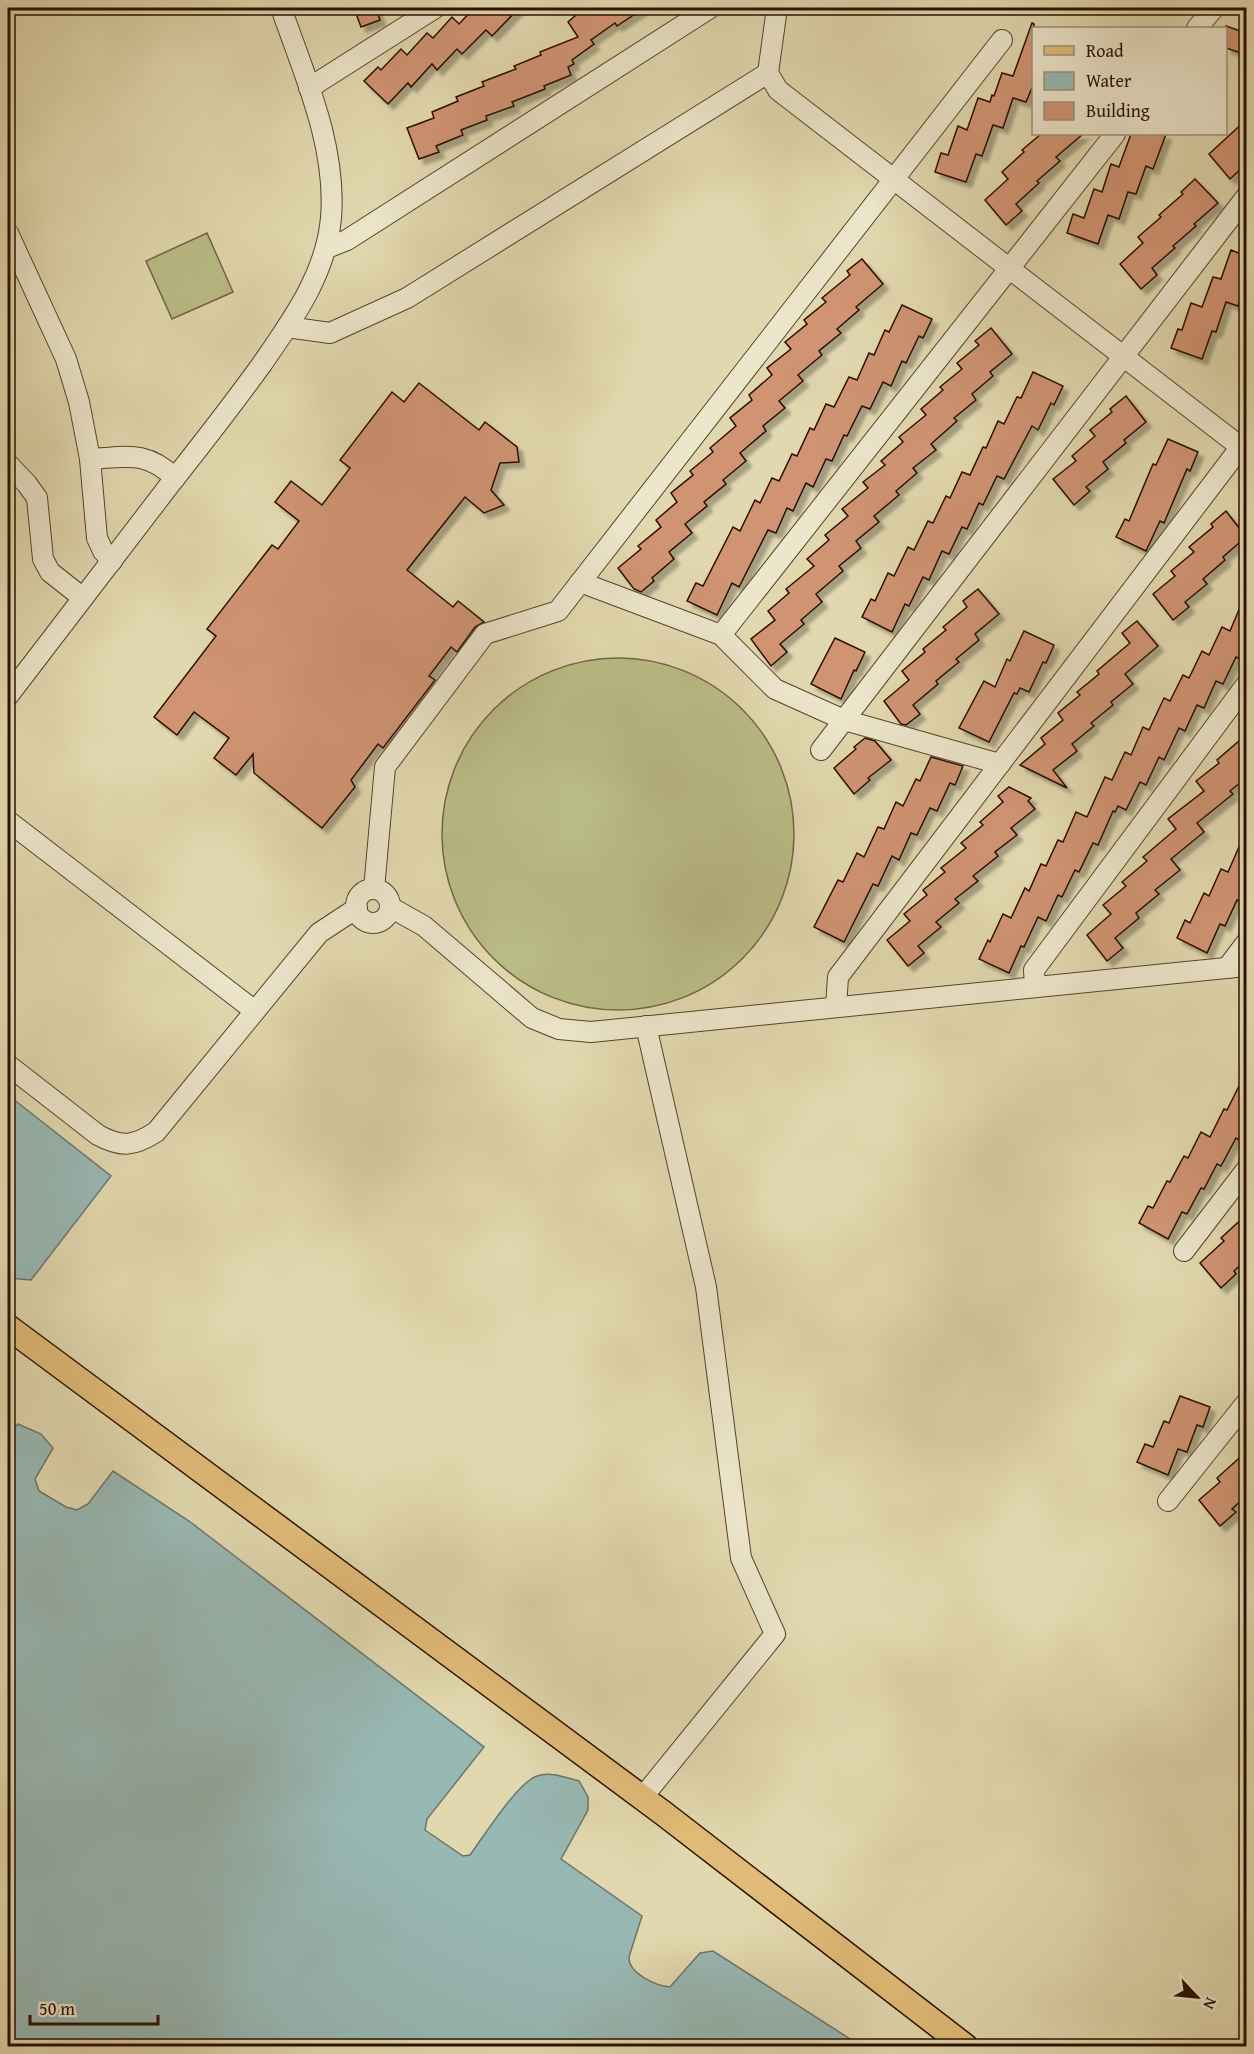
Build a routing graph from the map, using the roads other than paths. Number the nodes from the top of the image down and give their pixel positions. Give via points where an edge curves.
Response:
1 (281, 8) edge
2 (435, 8) edge
3 (710, 8) edge
4 (777, 8) edge
5 (1214, 8) edge
6 (1198, 27) edge
7 (1002, 40) dead end
8 (768, 73) junction
9 (309, 88) junction
10 (1114, 135) edge
11 (893, 180) junction
12 (1246, 197) edge
13 (8, 233) edge
14 (327, 248) junction
15 (1009, 268) junction
16 (287, 327) junction
17 (1124, 357) junction
18 (1245, 446) edge
19 (90, 459) junction
20 (8, 464) edge
21 (175, 478) junction
22 (112, 561) junction
23 (580, 582) junction
24 (83, 598) junction
25 (721, 635) junction
26 (1246, 685) edge
27 (8, 696) edge
28 (844, 720) junction
29 (821, 750) dead end
30 (1000, 764) junction
31 (8, 821) edge
32 (374, 890) junction
33 (390, 907) junction
34 (357, 908) junction
35 (1246, 943) edge
36 (1237, 967) edge
37 (1035, 987) junction
38 (836, 1007) junction
39 (255, 1011) junction
40 (646, 1026) junction
41 (8, 1065) edge
42 (1246, 1170) edge
43 (1184, 1251) dead end
44 (8, 1327) edge
45 (1246, 1403) edge
46 (1168, 1501) dead end
47 (642, 1798) junction
48 (965, 2046) edge

1 - 9 street
2 - 9 street
3 - 14 street via 347,240
4 - 8 street
5 - 6 street
7 - 11 street
8 - 11 street via 789,100
8 - 16 street via 407,298 330,333
9 - 14 street via 327,153 332,216
10 - 15 street
11 - 15 street
11 - 23 street
12 - 17 street
13 - 19 street via 66,359
14 - 16 street via 311,288
15 - 17 street
15 - 25 street
16 - 21 street
17 - 18 street
17 - 28 street
18 - 30 street
19 - 21 street via 151,460
19 - 22 street via 97,538
20 - 24 street via 37,498 44,559 50,572
21 - 22 street
22 - 24 street
23 - 25 street
23 - 32 street via 558,611 485,634 385,767
24 - 27 street
25 - 28 street via 775,689
26 - 37 street via 1034,970
28 - 29 street
28 - 30 street
30 - 38 street via 838,977
31 - 39 street
32 - 33 street via 384,893
32 - 34 street via 359,897
33 - 34 street via 387,916 373,923 362,918
33 - 40 street via 424,926 532,1018 559,1029 591,1032
34 - 39 street via 319,933
35 - 36 street
36 - 37 street
37 - 38 street
38 - 40 street
39 - 41 street via 156,1132 140,1142 126,1145 98,1135
40 - 47 street via 706,1287 741,1558 776,1634
42 - 43 street
44 - 47 main road
45 - 46 street
47 - 48 main road

